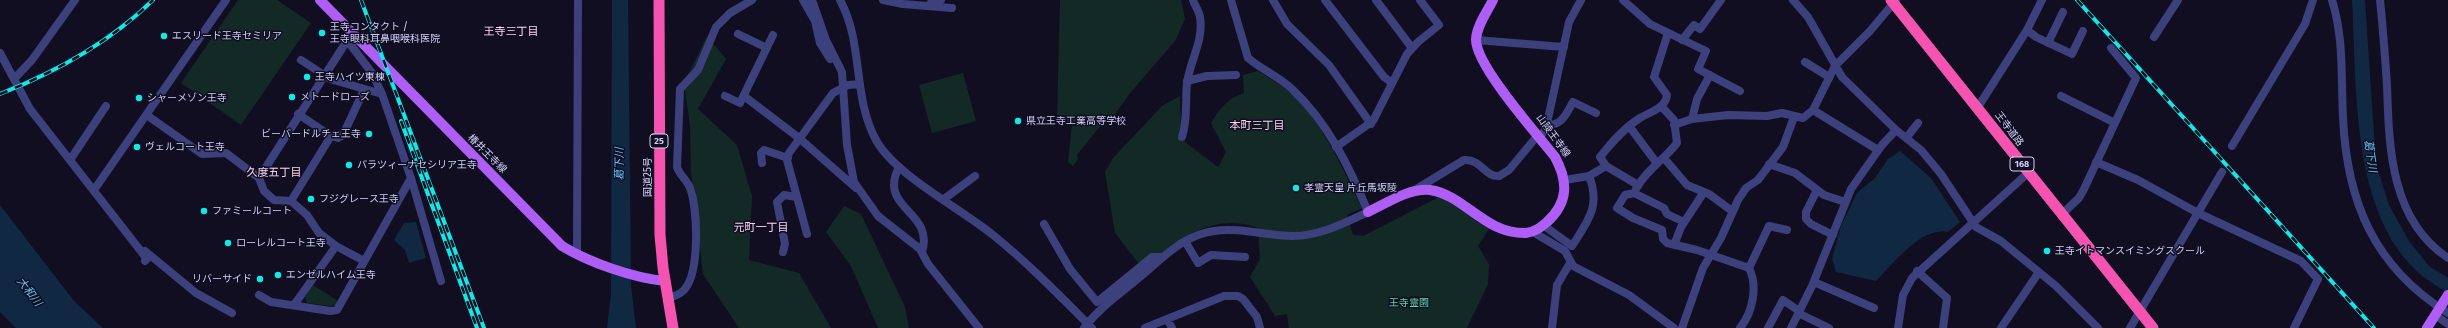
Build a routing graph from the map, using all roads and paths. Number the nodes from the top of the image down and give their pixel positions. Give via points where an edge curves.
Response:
1 (75, 0) edge
2 (226, 0) edge
3 (320, 0) edge
4 (578, 0) edge
5 (659, 0) edge
6 (752, 0) edge
7 (803, 0) edge
8 (812, 0) edge
9 (840, 0) edge
10 (882, 0) edge
11 (941, 0) edge
12 (1193, 0) edge
13 (1231, 0) edge
14 (1272, 0) edge
15 (1325, 0) edge
16 (1376, 0) edge
17 (1420, 0) edge
18 (1494, 0) edge
19 (1581, 0) edge
20 (1623, 0) edge
21 (1721, 0) edge
22 (1793, 0) edge
23 (2042, 0) edge
24 (2178, 0) edge
25 (2313, 0) edge
26 (2332, 0) edge
27 (2380, 0) edge
28 (1894, 1) edge
29 (929, 6) junction
30 (952, 8) dead end
31 (2062, 12) dead end
32 (2026, 30) junction
33 (2083, 31) dead end
34 (1668, 33) junction
35 (738, 34) dead end
36 (773, 35) dead end
37 (349, 37) junction
38 (2154, 37) dead end
39 (1476, 40) junction
40 (1682, 40) junction
41 (2048, 43) junction
42 (1564, 47) junction
43 (767, 48) junction
44 (1412, 48) junction
45 (2111, 48) dead end
46 (0, 53) edge
47 (300, 60) dead end
48 (1805, 62) dead end
49 (1835, 66) junction
50 (324, 75) junction
51 (1236, 75) dead end
52 (1710, 75) junction
53 (1829, 76) junction
54 (15, 78) junction
55 (1187, 81) junction
56 (1391, 82) junction
57 (860, 84) junction
58 (843, 87) junction
59 (364, 90) junction
60 (1740, 92) dead end
61 (382, 94) junction
62 (725, 96) dead end
63 (744, 96) junction
64 (2061, 96) dead end
65 (106, 106) dead end
66 (1661, 106) junction
67 (1978, 107) junction
68 (1813, 110) junction
69 (1596, 113) dead end
70 (298, 114) junction
71 (148, 116) junction
72 (1794, 117) junction
73 (1692, 119) junction
74 (1918, 123) dead end
75 (2115, 123) junction
76 (1371, 124) junction
77 (1546, 125) junction
78 (1674, 125) junction
79 (1629, 126) junction
80 (1896, 130) junction
81 (331, 136) junction
82 (1182, 137) dead end
83 (1539, 137) junction
84 (1907, 137) junction
85 (799, 138) junction
86 (2232, 146) dead end
87 (1336, 147) junction
88 (1878, 150) junction
89 (788, 158) junction
90 (1664, 158) junction
91 (70, 160) junction
92 (1656, 162) junction
93 (2096, 162) junction
94 (762, 163) dead end
95 (1769, 164) junction
96 (1606, 166) junction
97 (899, 167) junction
98 (2222, 172) dead end
99 (2028, 173) junction
100 (975, 176) dead end
101 (1589, 176) junction
102 (259, 178) junction
103 (411, 178) junction
104 (1565, 180) junction
105 (858, 189) junction
106 (1636, 189) junction
107 (94, 190) junction
108 (1817, 190) junction
109 (1412, 192) junction
110 (1704, 192) junction
111 (797, 197) junction
112 (944, 199) junction
113 (291, 201) junction
114 (1845, 202) junction
115 (1732, 211) junction
116 (1368, 212) junction
117 (2198, 213) junction
118 (2062, 214) junction
119 (1684, 222) junction
120 (1973, 222) junction
121 (1044, 224) dead end
122 (1543, 225) junction
123 (1787, 230) dead end
124 (1533, 232) junction
125 (128, 234) junction
126 (807, 234) dead end
127 (1833, 235) junction
128 (1185, 241) junction
129 (1674, 245) junction
130 (336, 246) junction
131 (783, 252) dead end
132 (922, 252) junction
133 (577, 254) junction
134 (1711, 256) junction
135 (1161, 257) junction
136 (1245, 257) dead end
137 (2448, 258) edge
138 (145, 261) dead end
139 (364, 261) junction
140 (1570, 263) junction
141 (1749, 268) junction
142 (1917, 271) junction
143 (2038, 272) junction
144 (441, 281) dead end
145 (665, 281) junction
146 (1814, 282) junction
147 (259, 295) dead end
148 (2448, 295) edge
149 (667, 298) junction
150 (294, 305) junction
151 (1874, 308) dead end
152 (2140, 311) junction
153 (1799, 312) junction
154 (2441, 312) edge
155 (232, 313) dead end
156 (1167, 319) junction
157 (2448, 324) edge
158 (1088, 326) edge
159 (1257, 327) edge
160 (673, 328) edge
161 (979, 328) edge
162 (1145, 328) edge
163 (1172, 328) edge
164 (1552, 328) edge
165 (1674, 328) edge
166 (1682, 328) edge
167 (1740, 328) edge
168 (1768, 328) edge
169 (1790, 328) edge
170 (1829, 328) edge
171 (1898, 328) edge
172 (1943, 328) edge
173 (2002, 328) edge
174 (2098, 328) edge
175 (2130, 328) edge
176 (2153, 328) edge
177 (2294, 328) edge
178 (2427, 328) edge

1 - 54 street via 32,60
2 - 71 street
3 - 37 main road, 椿井王寺線
4 - 133 street
5 - 145 highway, 国道25号 / 25 via 660,236
6 - 149 street via 730,13 716,27 698,70 680,89 677,167 679,175 689,186 692,195 696,242 691,278 679,294
7 - 58 street via 815,21 820,43
8 - 58 street via 826,40 842,72
9 - 57 street via 854,37
10 - 29 street
11 - 29 street via 932,1
12 - 55 street via 1200,17 1200,28 1197,50
13 - 87 street via 1248,58 1292,89
14 - 76 street via 1287,24 1329,65
15 - 56 street via 1384,77
16 - 44 street
17 - 44 street via 1440,25
18 - 39 main road via 1480,26
19 - 42 street via 1569,22
20 - 34 street via 1650,24
21 - 40 street via 1700,29 1694,25
22 - 49 street via 1808,17
23 - 32 street
24 - 38 street
25 - 86 street via 2305,24
26 - 154 street via 2341,41 2345,145 2358,204 2371,234 2395,270
27 - 137 street via 2394,173 2402,201 2412,219 2437,250
28 - 49 street
28 - 67 highway, 王寺道路 / 168
29 - 30 street
31 - 41 street
32 - 41 street
32 - 67 street
33 - 41 street via 2072,54
34 - 40 street
34 - 66 street via 1654,77 1667,95
35 - 43 street
36 - 43 street
37 - 50 street
37 - 61 street
37 - 133 main road, 椿井王寺線 via 555,240
39 - 42 street
39 - 83 main road, 山陵王寺線 via 1478,52 1487,70
40 - 52 street via 1706,51 1698,68
42 - 77 street
43 - 63 street
44 - 56 street
45 - 75 street via 2136,78
46 - 54 street
47 - 50 street
48 - 53 street
49 - 53 street
49 - 80 street via 1842,77
50 - 59 street
50 - 70 street
51 - 55 street via 1207,76
52 - 60 street
52 - 73 street via 1697,99
53 - 68 street
54 - 91 street via 30,109
55 - 82 street via 1188,117
56 - 76 street via 1378,115
57 - 58 street
57 - 97 street via 871,130 881,148
58 - 85 street via 833,93
58 - 105 street via 848,158
59 - 61 street
59 - 81 street via 343,135 338,138
61 - 103 street
62 - 63 street via 740,103
63 - 85 street
64 - 75 street
65 - 91 street
66 - 78 street via 1674,120
66 - 79 street
67 - 99 highway, 王寺道路 / 168
68 - 72 street via 1803,118
68 - 88 street
69 - 77 street via 1573,102 1560,122
70 - 81 street
70 - 102 street
71 - 102 street via 202,154 226,153
71 - 107 street
72 - 73 street via 1782,114
72 - 95 street via 1783,147
73 - 78 street
74 - 84 street
75 - 93 street
76 - 87 street
77 - 83 street
78 - 90 street via 1677,143
79 - 92 street
79 - 96 street via 1600,157
80 - 84 street
80 - 88 street
81 - 113 street
83 - 104 main road, 山陵王寺線 via 1555,157
83 - 109 street via 1502,175 1494,176 1477,163 1464,160
84 - 120 street via 1941,174
85 - 89 street
85 - 105 street
87 - 116 street via 1352,174
88 - 114 street
89 - 94 street via 764,150 761,153
89 - 111 street
90 - 92 street
90 - 110 street via 1687,185
91 - 107 street
92 - 106 street
93 - 117 street via 2138,180
93 - 118 street via 2079,198
95 - 108 street via 1795,173
95 - 115 street via 1758,180 1746,188
96 - 101 street
96 - 106 street
97 - 112 street
97 - 132 street via 895,178 896,199 918,221 923,230 925,237
98 - 117 street
99 - 118 highway, 王寺道路 / 168
99 - 120 street
100 - 112 street
101 - 104 street
101 - 122 street via 1593,187 1593,212 1572,246
102 - 113 street via 264,192 274,200
103 - 139 street
103 - 144 street
104 - 122 main road via 1566,190 1560,207
105 - 132 street via 878,216
106 - 119 street via 1664,208 1667,214
106 - 129 street via 1627,192 1617,208 1662,230 1664,242
107 - 125 street
108 - 114 street
108 - 127 street via 1806,212 1806,219 1810,224
109 - 116 main road
109 - 124 main road via 1431,190 1458,201 1488,223 1519,232
110 - 115 street
110 - 119 street
111 - 126 street
111 - 131 street via 784,195 777,202 785,244
112 - 158 street via 1006,246
113 - 130 street via 307,215 318,233
114 - 127 street
115 - 134 street
116 - 128 street via 1343,224 1307,235 1228,230 1204,232
117 - 152 street
117 - 177 street via 2301,261 2318,279
118 - 152 highway, 王寺道路 / 168
119 - 129 street
120 - 142 street
120 - 143 street via 2001,241
121 - 135 street via 1070,269 1097,302 1152,257
122 - 124 main road
123 - 141 street via 1769,226
124 - 140 street via 1565,251
125 - 138 street via 147,259
125 - 155 street via 196,293
127 - 146 street
128 - 135 street
128 - 136 street via 1198,262 1211,255
129 - 134 street
130 - 139 street
130 - 150 street
132 - 161 street via 928,264
133 - 145 main road, 椿井王寺線 via 649,280
134 - 141 street
134 - 166 street via 1699,277
135 - 158 street via 1106,304
139 - 150 street via 337,310
140 - 164 street via 1557,285
140 - 165 street via 1578,270 1629,295
141 - 167 street via 1753,276 1753,296 1748,317
142 - 171 street via 1905,290
142 - 172 street via 1947,298
143 - 173 street
143 - 174 street via 2056,286
145 - 149 highway, 国道25号 / 25
146 - 151 street
146 - 153 street
147 - 150 street via 271,302
148 - 154 main road
149 - 160 highway, 国道25号 / 25
152 - 175 street
152 - 176 highway, 王寺道路 / 168
153 - 168 street via 1783,300
153 - 169 street
153 - 170 street
154 - 157 street
154 - 178 main road
156 - 159 street via 1224,296 1238,296 1257,317
156 - 162 street
156 - 163 street

